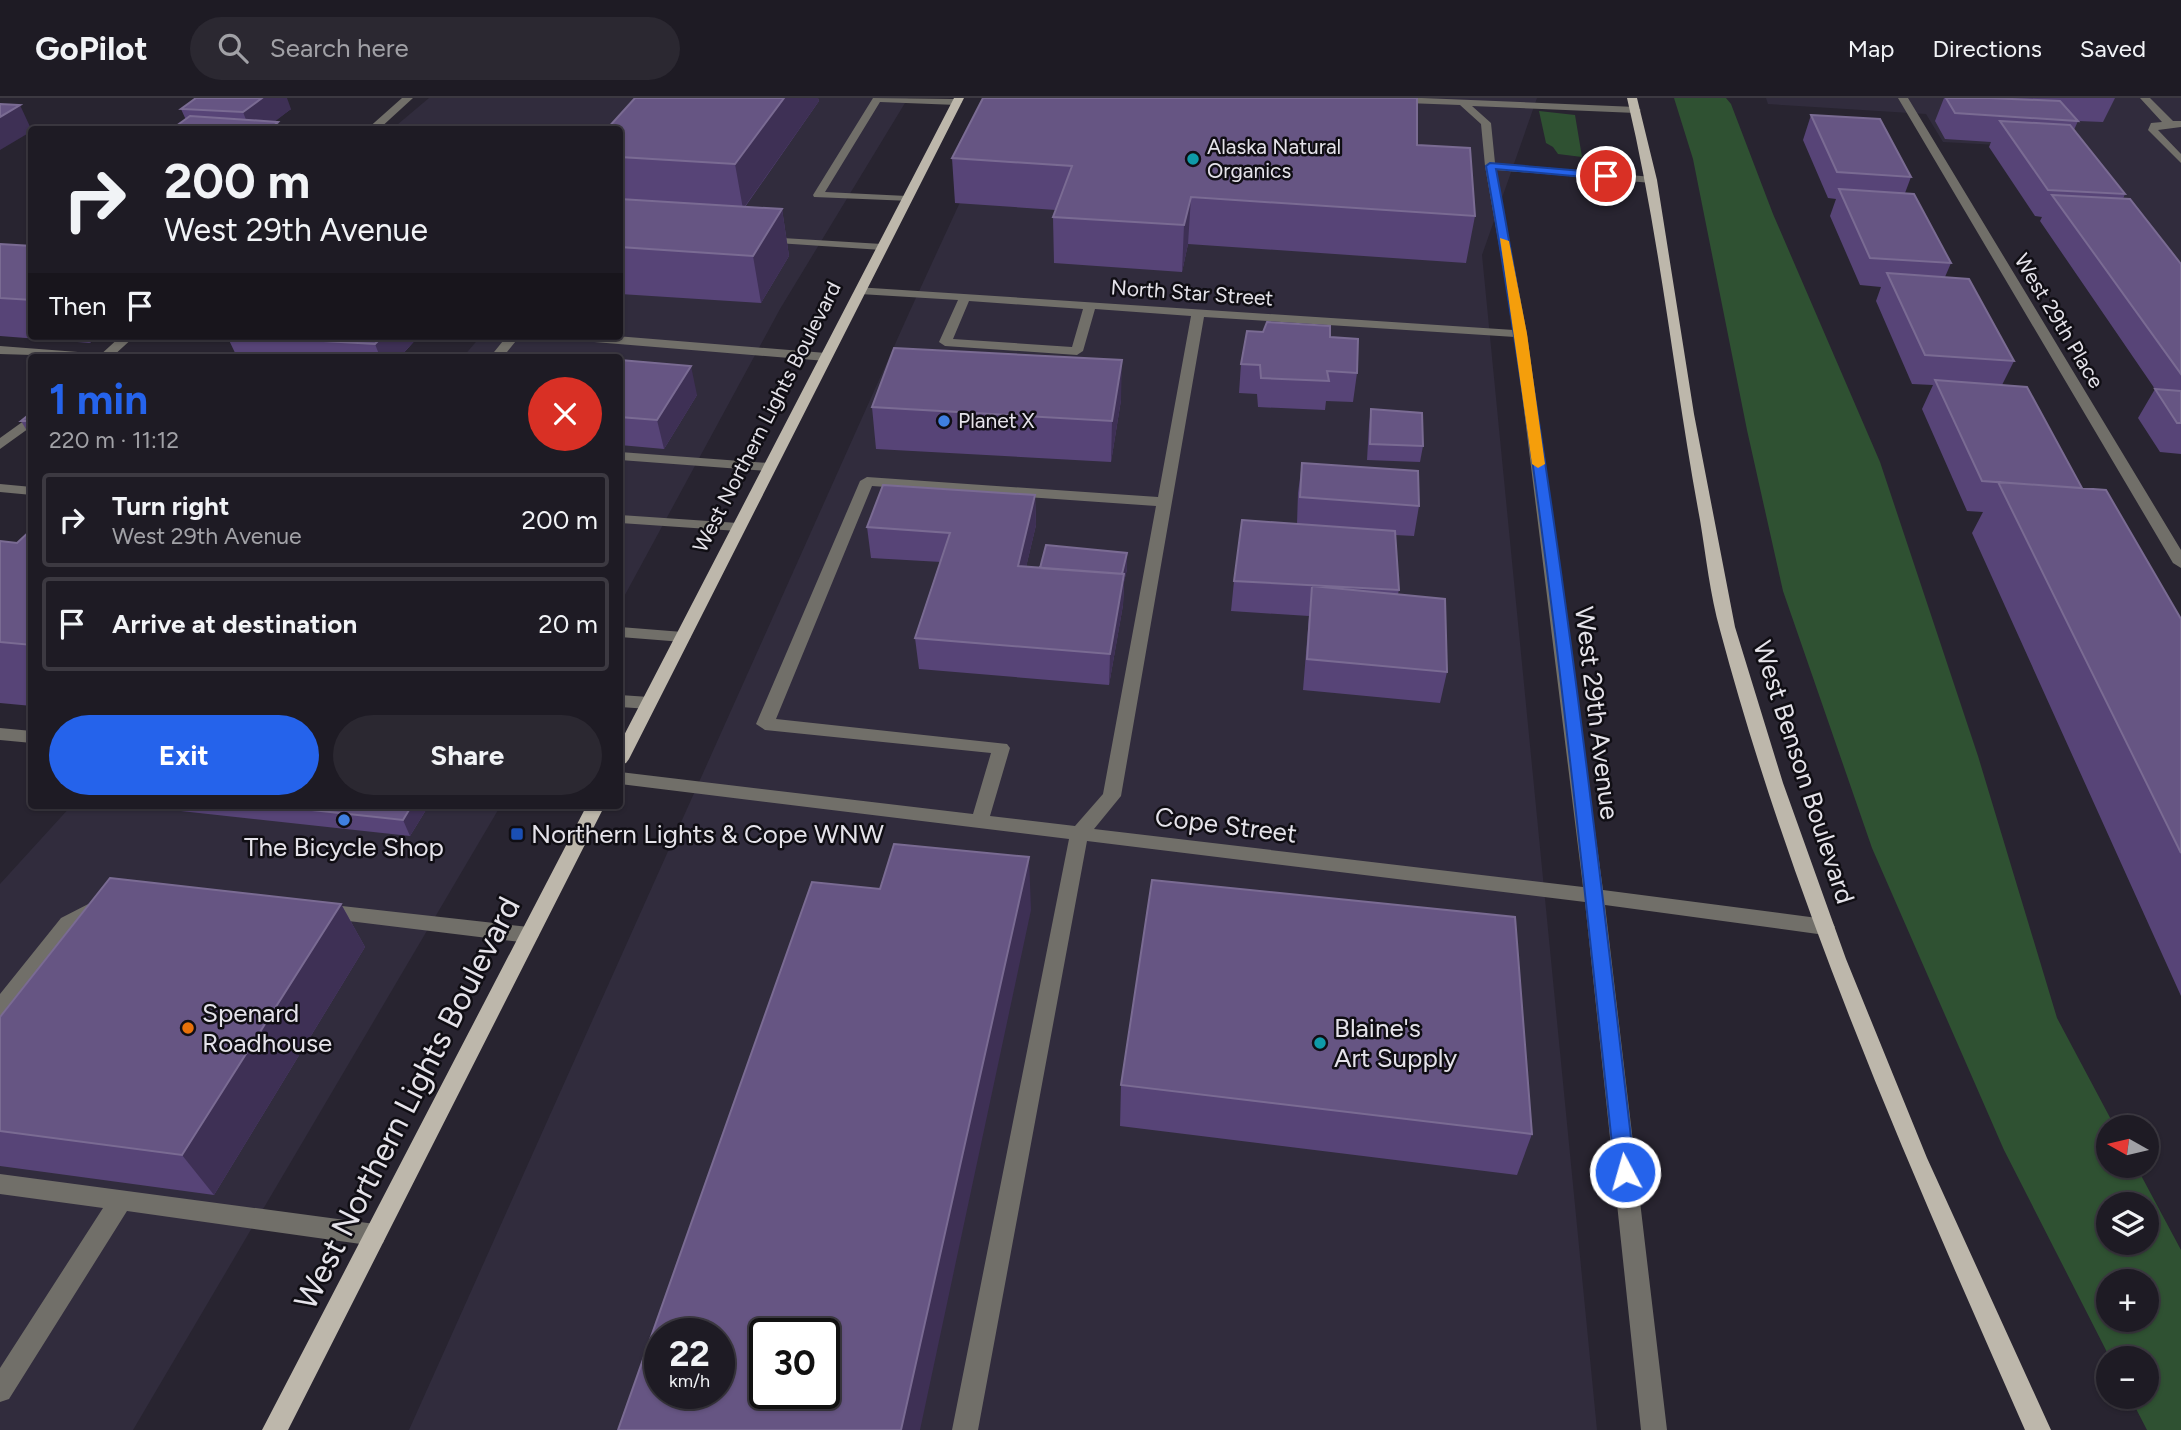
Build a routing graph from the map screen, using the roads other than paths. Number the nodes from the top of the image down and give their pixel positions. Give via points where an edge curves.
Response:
1 (408, 98) edge
2 (1354, 98) edge
3 (1454, 98) edge
4 (1632, 98) edge
5 (1903, 98) edge
6 (2145, 98) edge
7 (877, 99) edge
8 (958, 100) edge
9 (1466, 104) junction
10 (1636, 110) junction
11 (2175, 124) edge
12 (376, 126) edge
13 (2181, 160) edge
14 (1490, 166) junction
15 (1652, 180) junction
16 (907, 199) junction
17 (751, 239) edge
18 (882, 247) junction
19 (860, 290) junction
20 (965, 297) junction
21 (1090, 306) junction
22 (1198, 313) junction
23 (1521, 334) junction
24 (123, 340) edge
25 (511, 340) edge
26 (619, 340) edge
27 (0, 349) edge
28 (57, 354) edge
29 (107, 354) edge
30 (499, 354) edge
31 (826, 357) junction
32 (28, 422) edge
33 (0, 445) edge
34 (623, 456) edge
35 (769, 467) junction
36 (0, 488) edge
37 (28, 491) edge
38 (1165, 502) junction
39 (623, 521) edge
40 (738, 527) junction
41 (2181, 563) edge
42 (623, 632) edge
43 (683, 637) junction
44 (623, 701) edge
45 (649, 703) junction
46 (0, 734) edge
47 (28, 737) edge
48 (623, 753) edge
49 (623, 778) edge
50 (594, 809) edge
51 (981, 821) junction
52 (1079, 834) junction
53 (1594, 896) junction
54 (120, 898) edge
55 (305, 909) edge
56 (1825, 928) junction
57 (529, 935) junction
58 (0, 1009) edge
59 (0, 1184) edge
60 (121, 1200) junction
61 (375, 1235) junction
62 (0, 1390) edge
63 (275, 1430) edge
64 (965, 1430) edge
65 (1654, 1430) edge
66 (2038, 1430) edge

1 - 12 street
2 - 9 street
3 - 9 street
4 - 10 main road, West Benson Boulevard
5 - 41 street, West 29th Place
6 - 11 street
7 - 8 street
7 - 16 street via 818,195
8 - 16 main road, West Northern Lights Boulevard
9 - 10 street
9 - 14 street, West 29th Avenue via 1486,122
10 - 15 main road, West Benson Boulevard
11 - 13 street via 2155,125 2154,130
14 - 15 street
14 - 23 street, West 29th Avenue
15 - 56 main road, West Benson Boulevard via 1687,414 1727,627 1774,783
16 - 18 main road, West Northern Lights Boulevard
17 - 18 street
18 - 19 main road, West Northern Lights Boulevard
19 - 20 street, North Star Street
19 - 31 main road, West Northern Lights Boulevard
20 - 21 street, North Star Street
20 - 21 street via 945,342 1077,351
21 - 22 street, North Star Street
22 - 23 street, North Star Street
22 - 38 street
23 - 53 street, West 29th Avenue
24 - 29 street
25 - 30 street
26 - 31 street
27 - 28 street
31 - 35 main road, West Northern Lights Boulevard
32 - 33 street
34 - 35 street
35 - 40 main road, West Northern Lights Boulevard
36 - 37 street
38 - 51 street via 867,481 765,724 1001,748
38 - 52 street via 1112,796
39 - 40 street
40 - 43 main road, West Northern Lights Boulevard
42 - 43 street
43 - 45 main road, West Northern Lights Boulevard
44 - 45 street
45 - 48 main road, West Northern Lights Boulevard
46 - 47 street
49 - 51 street, Cope Street
50 - 57 main road, West Northern Lights Boulevard
51 - 52 street, Cope Street
52 - 53 street, Cope Street
52 - 64 street
53 - 56 street, Cope Street
53 - 65 street, West 29th Avenue
54 - 58 street via 68,923
55 - 57 street
56 - 66 main road, West Benson Boulevard via 1916,1158
57 - 61 main road, West Northern Lights Boulevard
59 - 60 street
60 - 61 street
60 - 62 street
61 - 63 main road, West Northern Lights Boulevard

